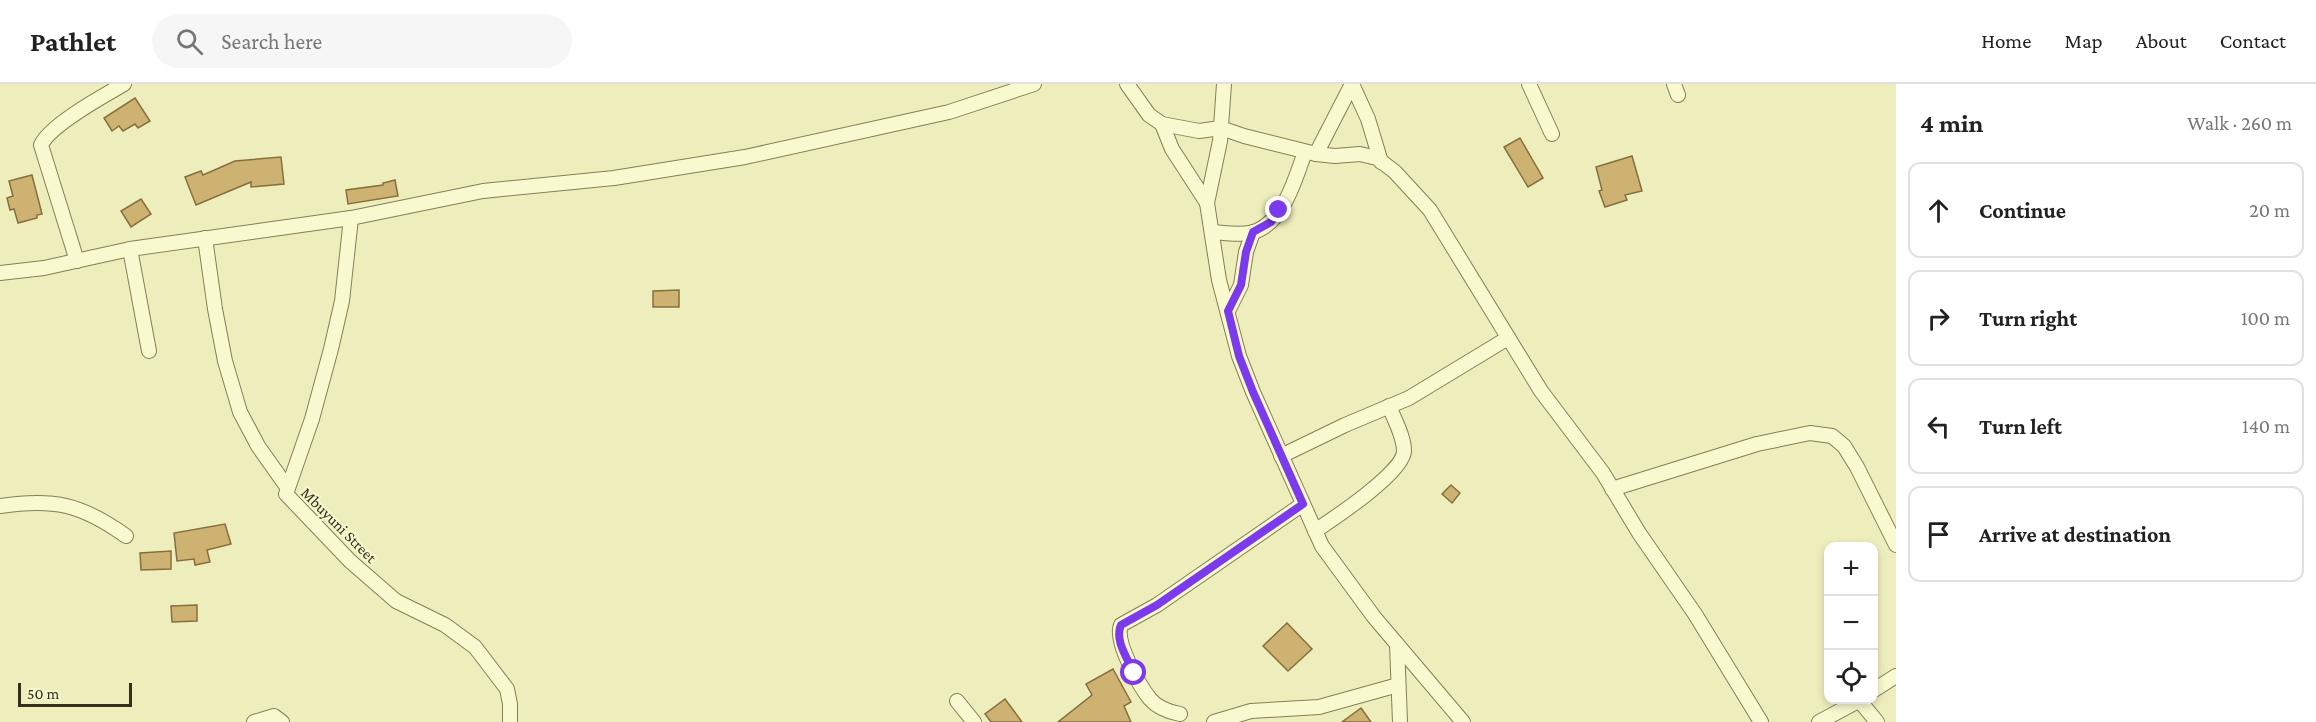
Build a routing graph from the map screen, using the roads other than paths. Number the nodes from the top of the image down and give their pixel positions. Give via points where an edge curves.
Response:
1 (124, 84) edge
2 (1034, 84) edge
3 (1127, 84) edge
4 (1352, 84) edge
5 (1529, 84) edge
6 (1227, 87) edge
7 (1162, 124) junction
8 (1221, 128) junction
9 (1552, 134) dead end
10 (1310, 153) junction
11 (1381, 162) junction
12 (1207, 203) junction
13 (351, 218) junction
14 (1213, 232) junction
15 (1253, 232) junction
16 (205, 238) junction
17 (130, 249) junction
18 (77, 261) junction
19 (0, 273) edge
20 (1228, 311) junction
21 (1508, 338) junction
22 (149, 351) dead end
23 (1389, 406) junction
24 (1281, 456) junction
25 (287, 487) junction
26 (1612, 489) junction
27 (1303, 504) junction
28 (0, 506) edge
29 (1315, 531) junction
30 (126, 536) dead end
31 (1896, 544) edge
32 (1397, 644) junction
33 (1896, 676) edge
34 (1398, 686) junction
35 (1878, 687) edge
36 (957, 700) dead end
37 (1852, 704) edge
38 (1862, 704) edge
39 (1310, 708) junction
40 (1180, 714) dead end
41 (254, 722) edge
42 (282, 722) edge
43 (510, 722) edge
44 (974, 722) edge
45 (1214, 722) edge
46 (1315, 722) edge
47 (1400, 722) edge
48 (1463, 722) edge
49 (1761, 722) edge
50 (1819, 722) edge
51 (1877, 722) edge

1 - 18 street via 60,124 41,145
2 - 13 street via 949,112 745,158 614,178 483,191
3 - 7 street via 1149,115
4 - 10 street
4 - 11 street
5 - 9 street
6 - 8 street
7 - 8 street via 1199,131
7 - 12 street via 1172,149
8 - 10 street
8 - 12 street
10 - 11 street via 1360,154
10 - 15 street via 1271,222
11 - 21 street via 1430,210
12 - 14 street
13 - 16 street
13 - 25 street, Mbuyuni Street via 342,301 331,350 312,419
14 - 15 street
14 - 20 street via 1219,280
15 - 20 street via 1241,285
16 - 17 street
16 - 25 street via 225,361 240,412
17 - 18 street
17 - 22 street
18 - 19 street
20 - 24 street via 1239,356
21 - 23 street via 1410,398
21 - 26 street
23 - 24 street
23 - 29 street via 1404,450 1399,462 1387,477
24 - 27 street
25 - 43 street, Mbuyuni Street via 288,498 396,601 445,626 475,647 507,689
26 - 31 street via 1757,444 1810,433 1832,436 1844,446 1857,467
26 - 49 street
27 - 29 street
27 - 40 street via 1157,605 1121,625 1120,642 1151,700
28 - 30 street via 37,501 70,506 101,518
29 - 32 street
32 - 34 street
32 - 48 street
33 - 35 street
34 - 39 street
34 - 47 street
36 - 44 street
37 - 50 street
38 - 51 street
39 - 45 street via 1251,711
39 - 46 street
41 - 42 street via 274,716

